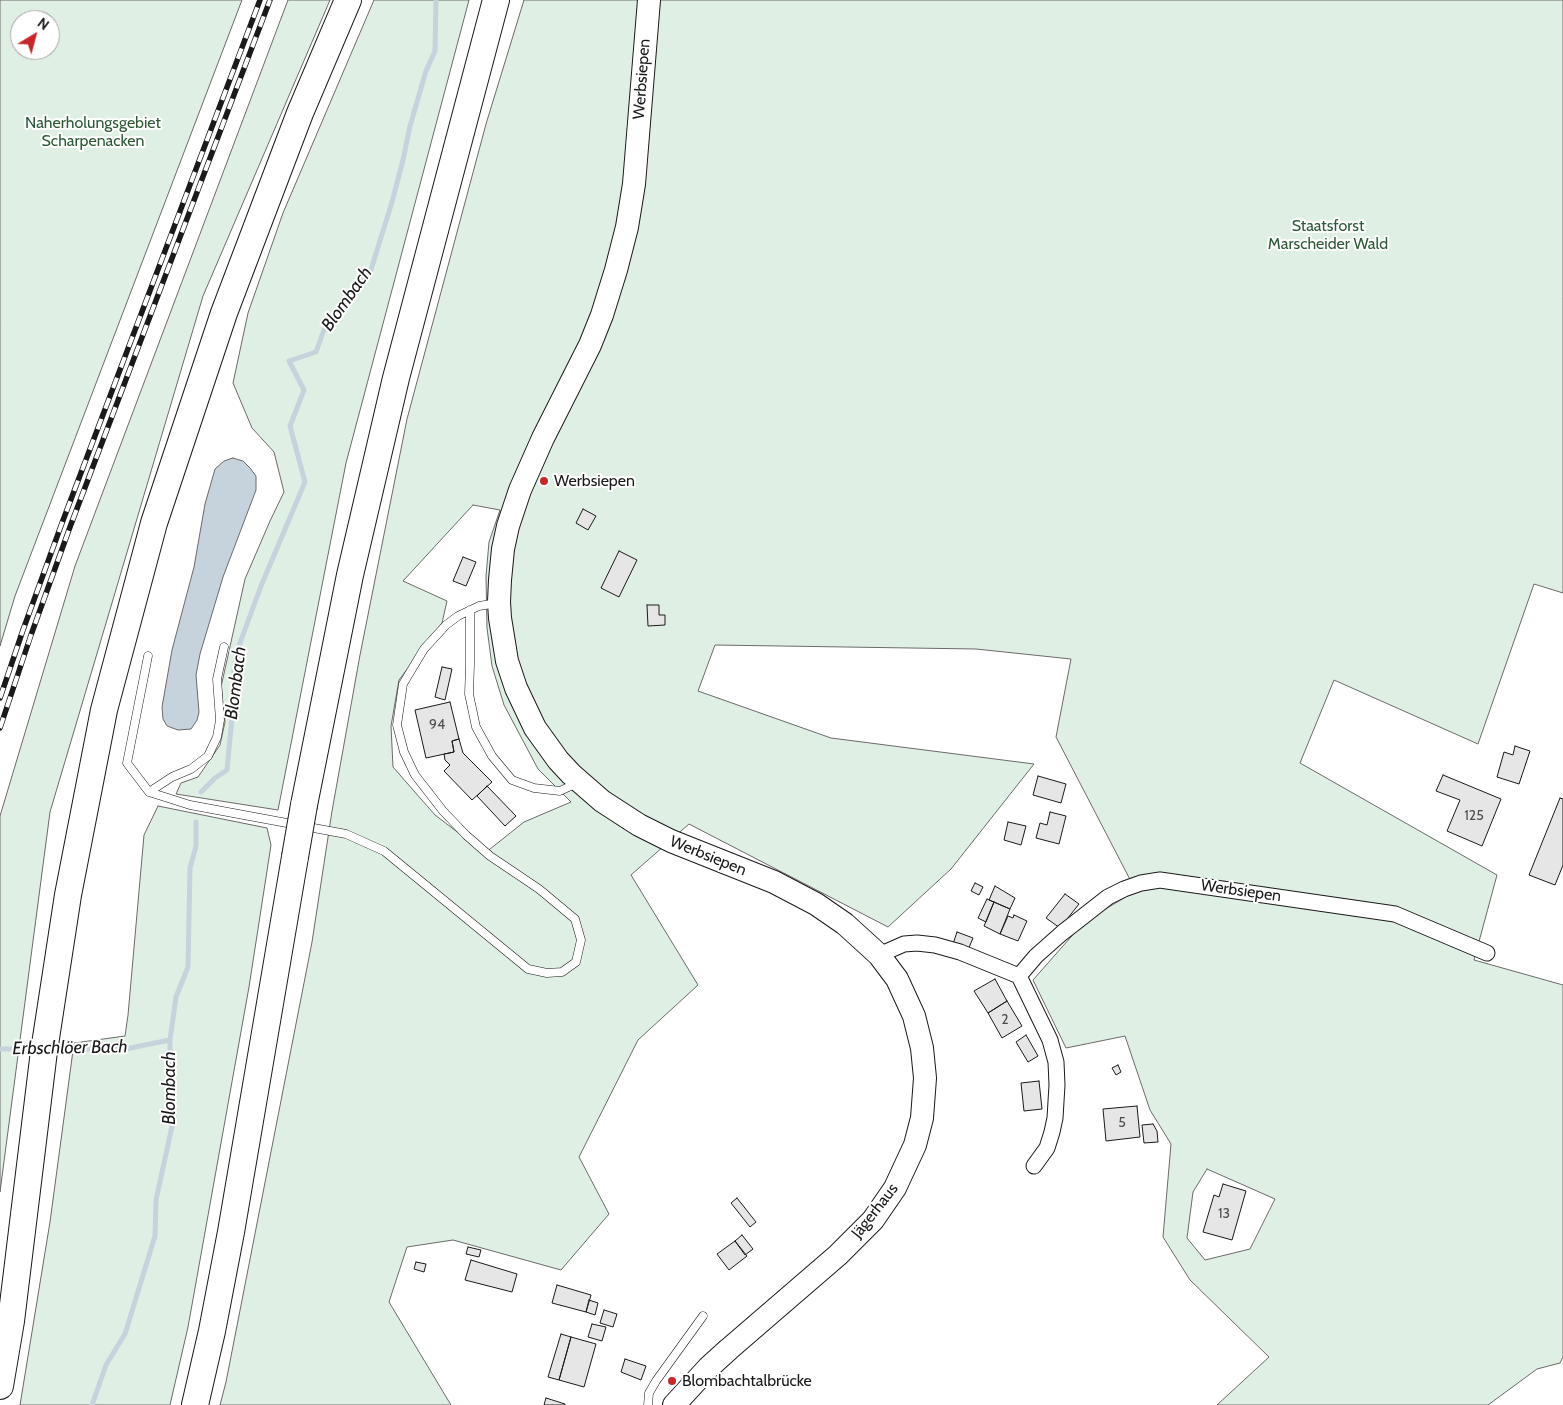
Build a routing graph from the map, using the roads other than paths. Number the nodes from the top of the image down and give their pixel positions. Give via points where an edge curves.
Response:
1 (348, 0) edge
2 (496, 0) edge
3 (649, 0) edge
4 (499, 602) junction
5 (470, 610) junction
6 (224, 646) dead end
7 (148, 656) dead end
8 (579, 782) junction
9 (149, 792) junction
10 (1487, 953) dead end
11 (879, 955) junction
12 (1019, 976) junction
13 (1034, 1166) dead end
14 (703, 1316) dead end
15 (0, 1386) edge
16 (195, 1405) edge
17 (648, 1405) edge
18 (674, 1405) edge

1 - 15 highway via 300,113 224,313 154,524 104,710 68,895
2 - 16 highway, bridge via 393,387 350,575 304,805 231,1232
3 - 4 main road, Werbsiepen via 636,170 625,235 599,322 520,490 503,549
4 - 5 lane
4 - 8 main road, Werbsiepen via 504,646 523,705 558,760
5 - 8 lane via 469,694 476,726 492,756 512,780 534,788 560,791
5 - 9 lane via 446,625 424,650 403,684 397,725 404,752 415,775 466,835 575,919 581,940 576,962 562,972 528,969 384,851 346,834 190,805
6 - 9 lane via 217,679 220,720 217,737 208,756
7 - 9 lane via 127,763
8 - 11 main road, Werbsiepen via 639,825 774,882 816,904 845,924
10 - 12 street, Werbsiepen via 1395,914 1160,880 1141,883 1108,897 1036,956
11 - 12 street via 904,944 935,945
11 - 18 main road, Jägerhaus via 905,995 922,1048 924,1106 908,1162 888,1200 860,1234 708,1368
12 - 13 street via 1050,1040 1058,1085 1052,1132 1047,1148
14 - 17 lane via 656,1380 649,1393

